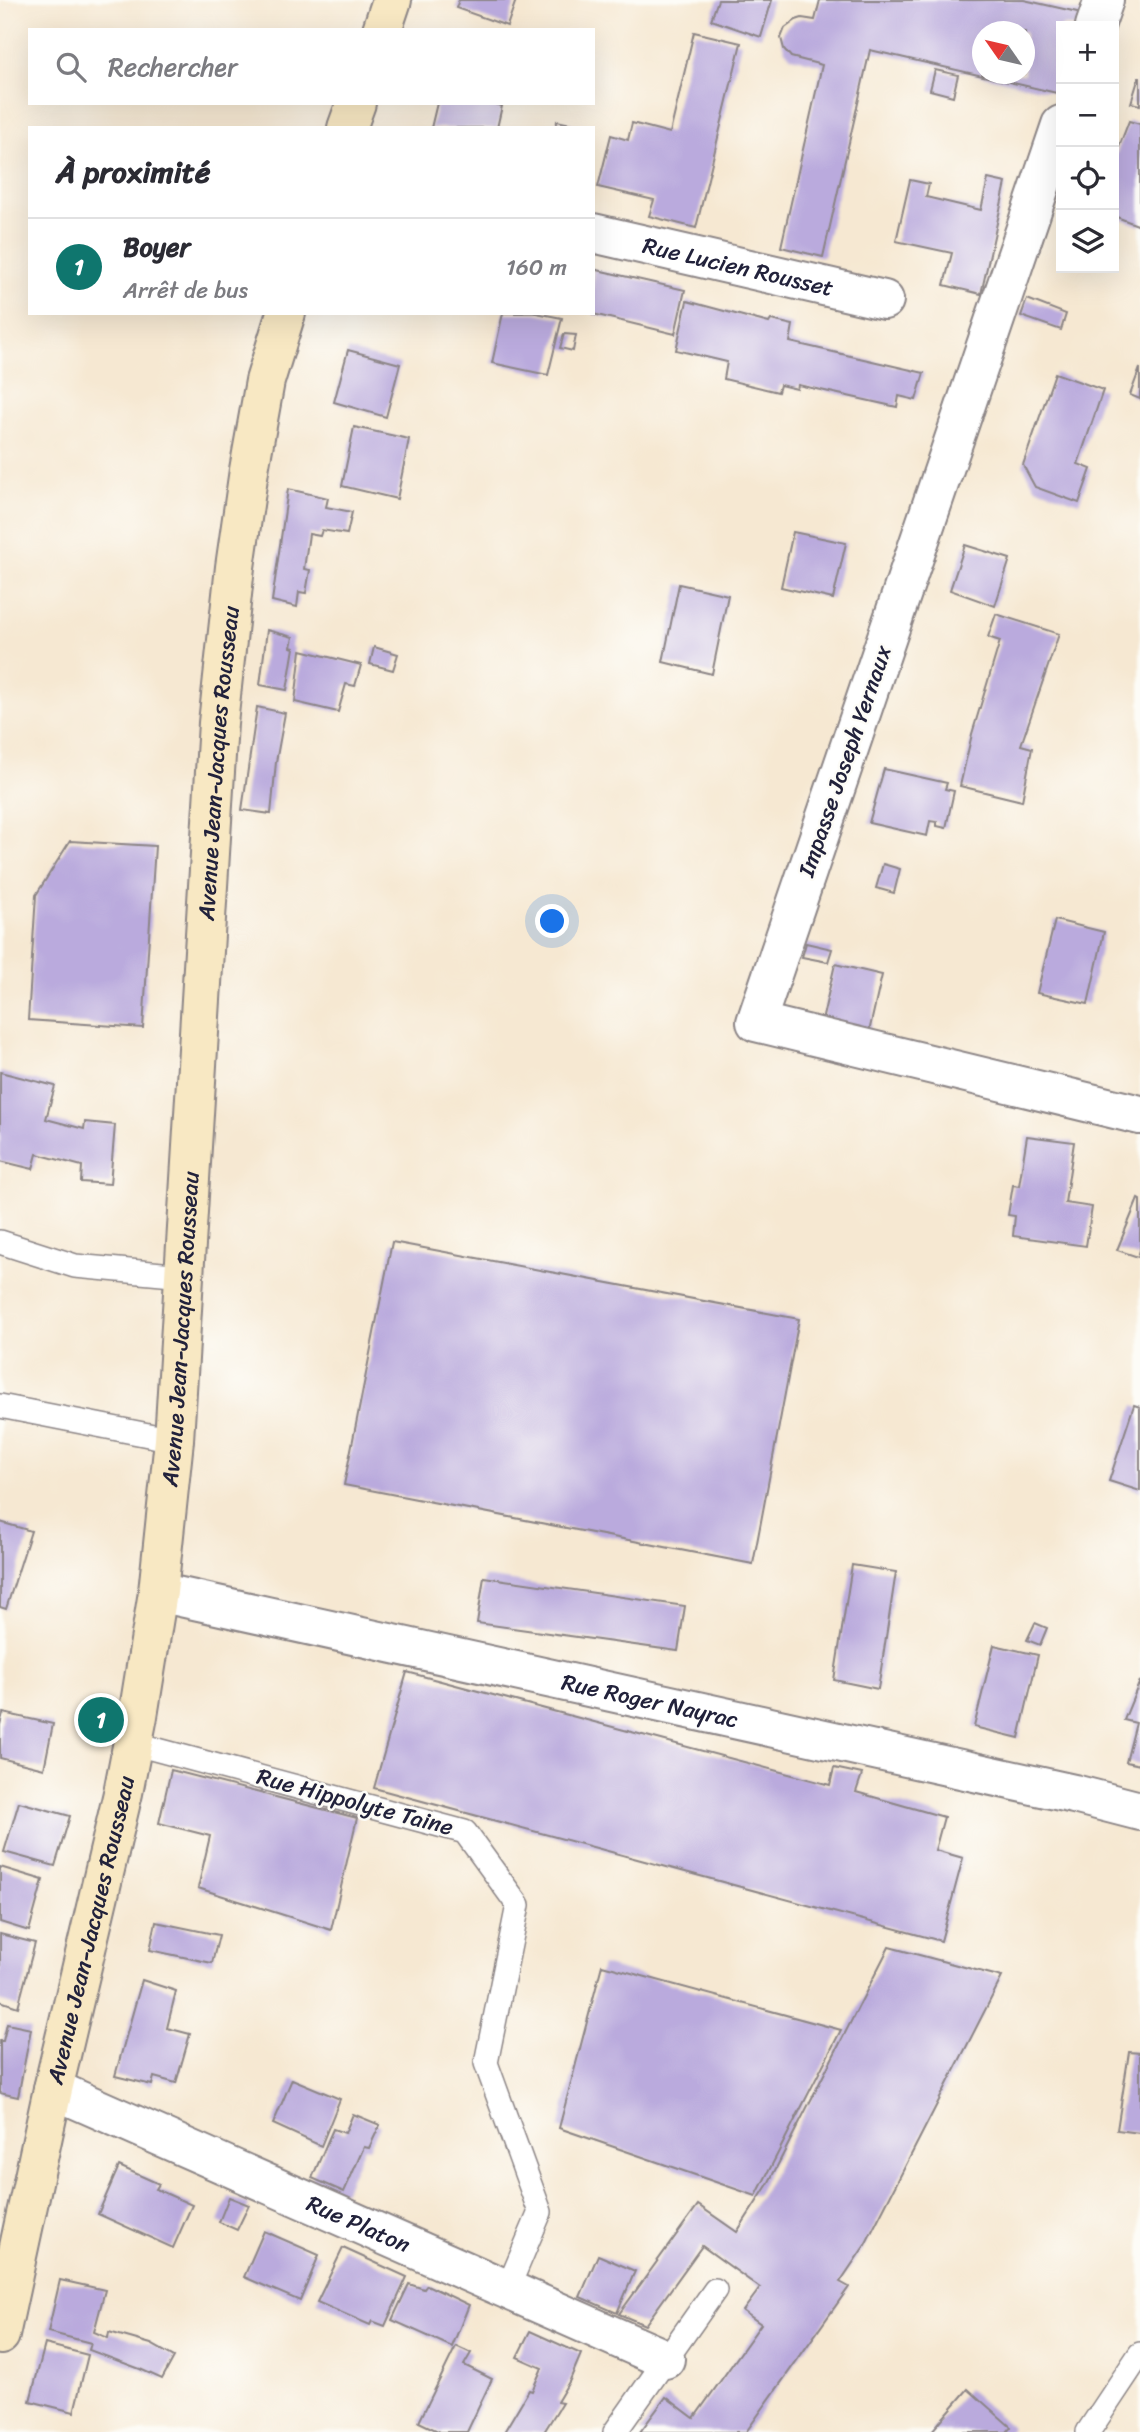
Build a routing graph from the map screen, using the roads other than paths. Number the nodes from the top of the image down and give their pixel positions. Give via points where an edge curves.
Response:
1 (392, 0) edge
2 (1104, 0) edge
3 (1097, 21) edge
4 (383, 28) edge
5 (355, 105) edge
6 (348, 126) edge
7 (1056, 140) edge
8 (595, 233) edge
9 (884, 300) dead end
10 (285, 315) edge
11 (1140, 1115) edge
12 (0, 1242) edge
13 (184, 1276) junction
14 (0, 1406) edge
15 (174, 1440) junction
16 (158, 1592) junction
17 (132, 1743) junction
18 (1140, 1811) edge
19 (53, 2089) junction
20 (507, 2290) junction
21 (715, 2290) dead end
22 (0, 2335) edge
23 (1140, 2354) edge
24 (665, 2359) junction
25 (615, 2432) edge
26 (1088, 2432) edge

1 - 4 main road
2 - 3 street
5 - 6 main road
7 - 11 street, Impasse Joseph Yernaux via 756,1022
8 - 9 street, Rue Lucien Rousset
10 - 13 main road, Avenue Jean-Jacques Rousseau via 265,381 249,470 218,723
12 - 13 lane via 75,1266
13 - 15 main road, Avenue Jean-Jacques Rousseau
14 - 15 lane
15 - 16 main road, Avenue Jean-Jacques Rousseau
16 - 17 main road, Avenue Jean-Jacques Rousseau
16 - 18 street, Rue Roger Nayrac
17 - 19 main road, Avenue Jean-Jacques Rousseau
17 - 20 lane, Rue Hippolyte Taine via 465,1832 518,1905 486,2063 540,2212
19 - 20 street, Rue Platon
19 - 22 main road, Avenue Jean-Jacques Rousseau
20 - 24 street, Rue Platon
21 - 24 lane
23 - 26 lane
24 - 25 lane

